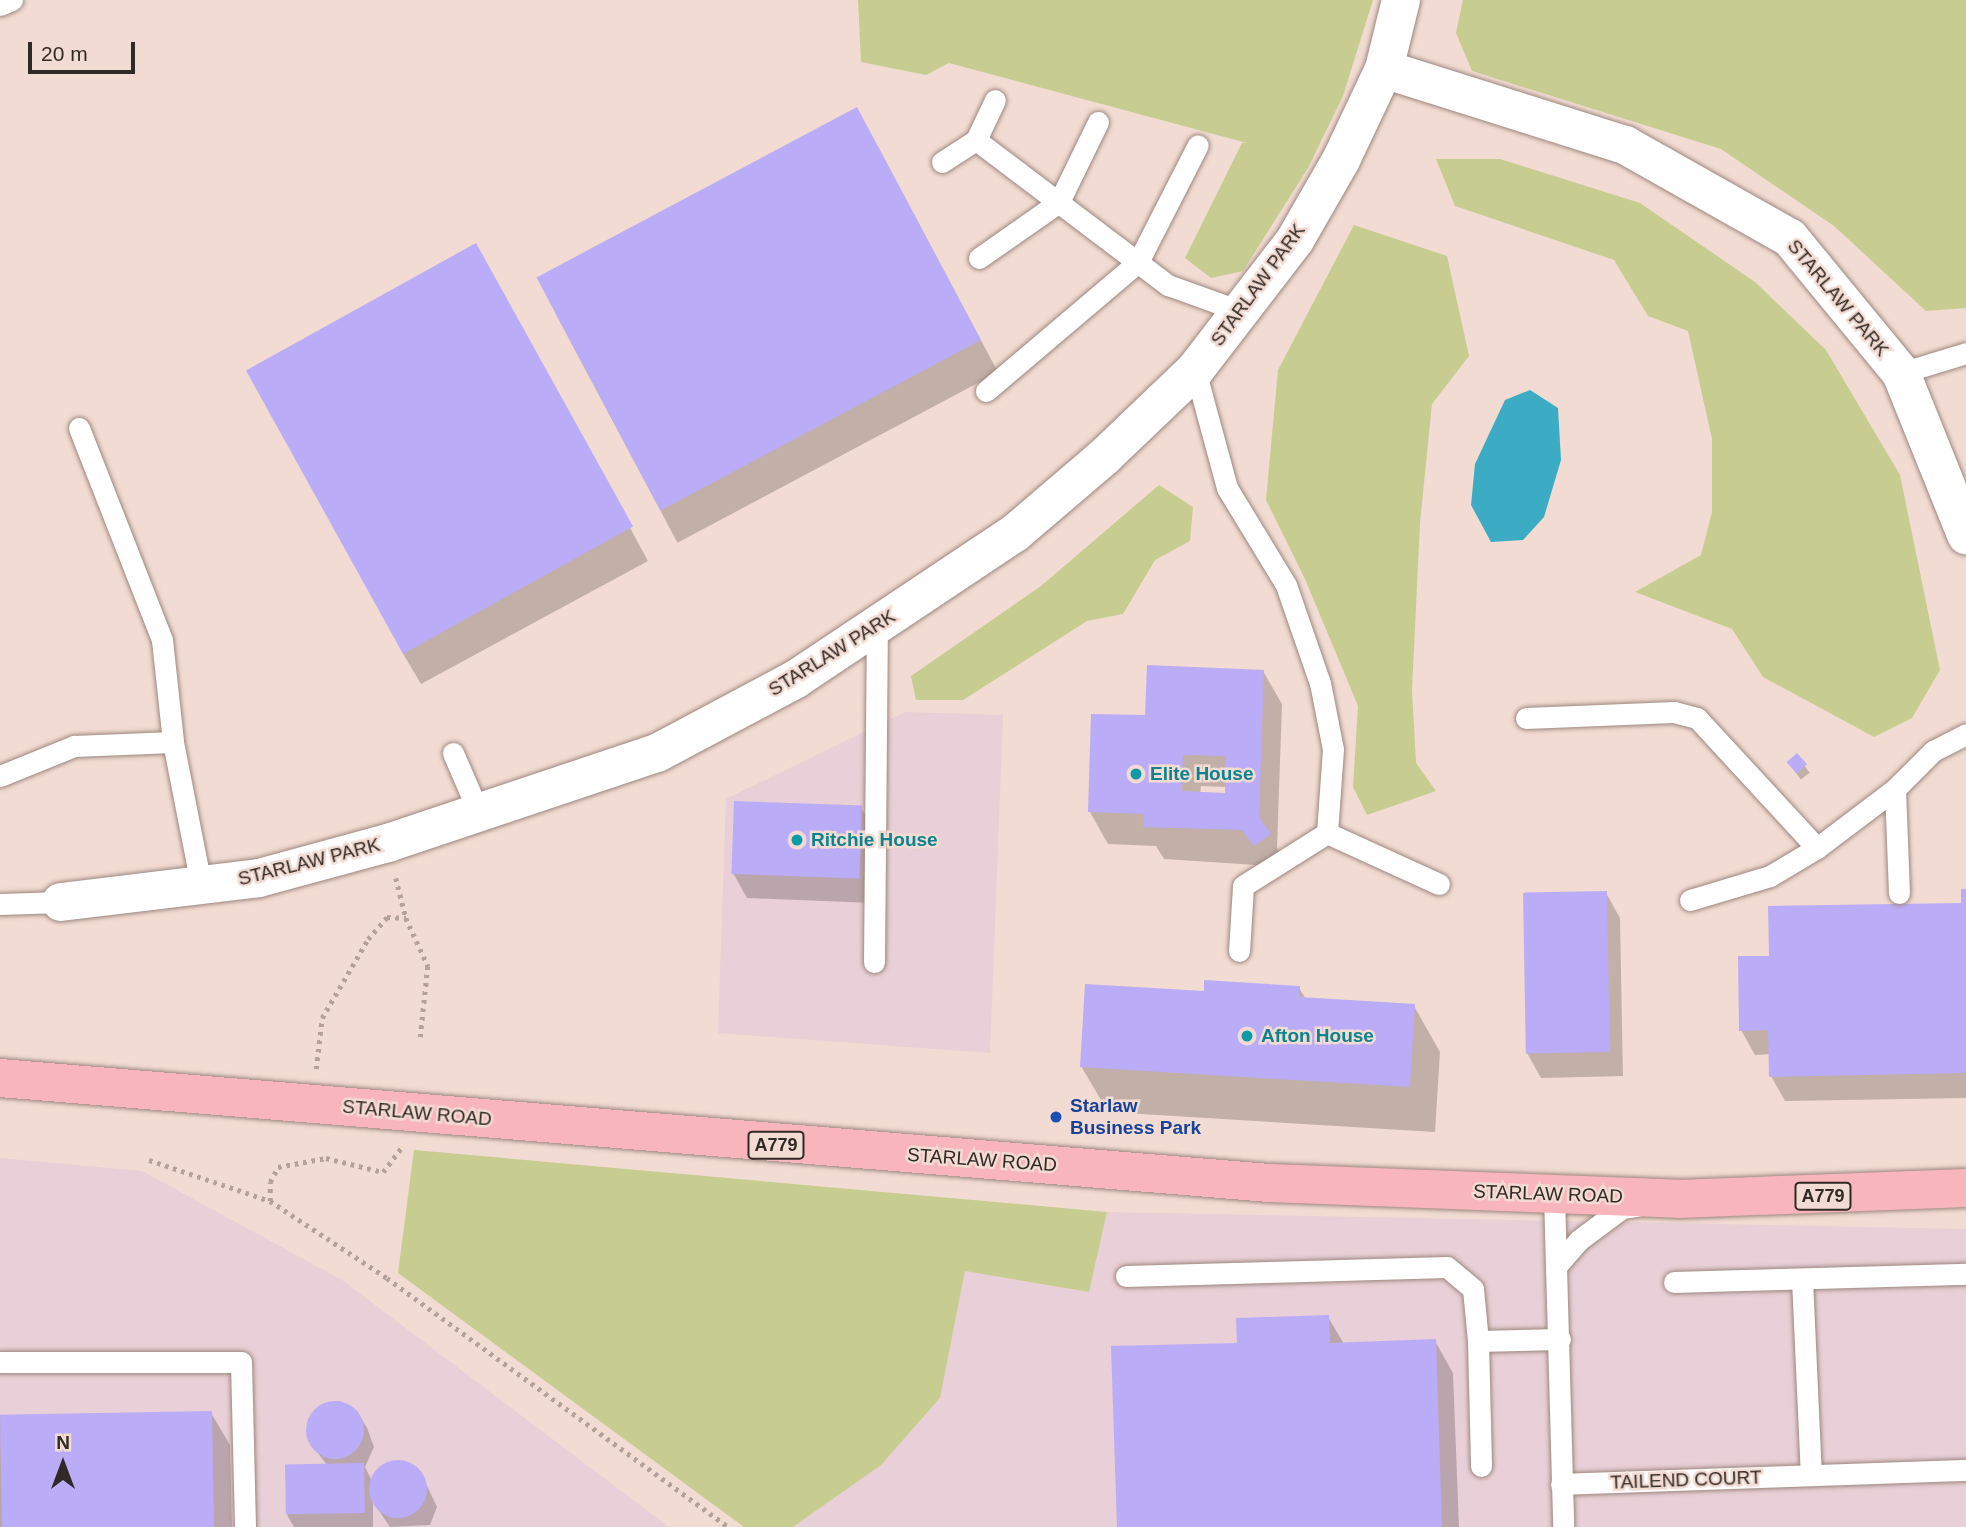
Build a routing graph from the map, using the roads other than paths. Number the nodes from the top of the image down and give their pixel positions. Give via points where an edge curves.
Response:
1 (12, 0) edge
2 (1401, 0) edge
3 (0, 5) edge
4 (1384, 69) junction
5 (995, 100) dead end
6 (1098, 122) dead end
7 (976, 140) junction
8 (1198, 145) dead end
9 (942, 162) dead end
10 (1059, 202) junction
11 (979, 258) dead end
12 (1138, 262) junction
13 (1240, 311) junction
14 (1966, 353) edge
15 (1195, 370) junction
16 (1901, 373) junction
17 (986, 391) dead end
18 (79, 428) dead end
19 (1966, 535) edge
20 (877, 627) junction
21 (1526, 718) dead end
22 (1966, 734) edge
23 (173, 742) junction
24 (453, 753) dead end
25 (0, 776) edge
26 (1895, 789) junction
27 (479, 813) junction
28 (1327, 832) junction
29 (1817, 848) junction
30 (1439, 884) dead end
31 (201, 886) junction
32 (1899, 892) dead end
33 (1690, 900) dead end
34 (61, 901) joint
35 (0, 904) edge
36 (1239, 951) dead end
37 (874, 962) dead end
38 (0, 1078) edge
39 (1966, 1188) edge
40 (1554, 1195) junction
41 (1679, 1199) junction
42 (1559, 1263) junction
43 (1966, 1274) edge
44 (1126, 1276) dead end
45 (1802, 1279) junction
46 (1674, 1282) dead end
47 (1560, 1339) junction
48 (1478, 1341) junction
49 (0, 1362) edge
50 (1481, 1466) dead end
51 (1966, 1470) edge
52 (1811, 1475) junction
53 (1561, 1484) junction
54 (245, 1527) edge
55 (1563, 1527) edge

1 - 3 lane
2 - 4 street, STARLAW PARK
4 - 13 street, STARLAW PARK via 1341,160 1295,240
4 - 16 street, STARLAW PARK via 1625,145 1790,238
5 - 7 lane
6 - 10 lane
7 - 9 lane
7 - 10 lane
8 - 12 lane
10 - 11 lane
10 - 12 lane
12 - 13 lane via 1168,285
12 - 17 lane
13 - 15 street, STARLAW PARK
14 - 16 lane, STARLAW PARK
15 - 20 street, STARLAW PARK via 1015,533
15 - 28 lane via 1227,488 1286,585 1320,683 1333,749
16 - 19 street, STARLAW PARK
18 - 23 lane via 162,640
20 - 27 street, STARLAW PARK via 796,679 657,753
20 - 37 lane
21 - 29 lane via 1674,712 1697,718 1780,802
22 - 26 lane via 1933,751
23 - 25 lane via 74,746
23 - 31 lane
24 - 27 lane
26 - 29 lane
26 - 32 lane
27 - 31 street, STARLAW PARK via 259,878
28 - 30 lane
28 - 36 lane via 1243,886
29 - 33 lane via 1770,876
31 - 34 street, STARLAW PARK
34 - 35 lane
38 - 40 main road, STARLAW ROAD / A779 via 1270,1183
39 - 41 main road, STARLAW ROAD / A779
40 - 41 main road, STARLAW ROAD / A779
40 - 42 lane
41 - 42 lane via 1622,1208
42 - 47 lane
43 - 45 lane
44 - 48 lane via 1447,1267 1473,1289
45 - 46 lane
45 - 52 lane
47 - 48 lane
47 - 53 lane
48 - 50 lane
49 - 54 lane via 241,1362
51 - 52 lane, TAILEND COURT
52 - 53 lane, TAILEND COURT
53 - 55 lane

